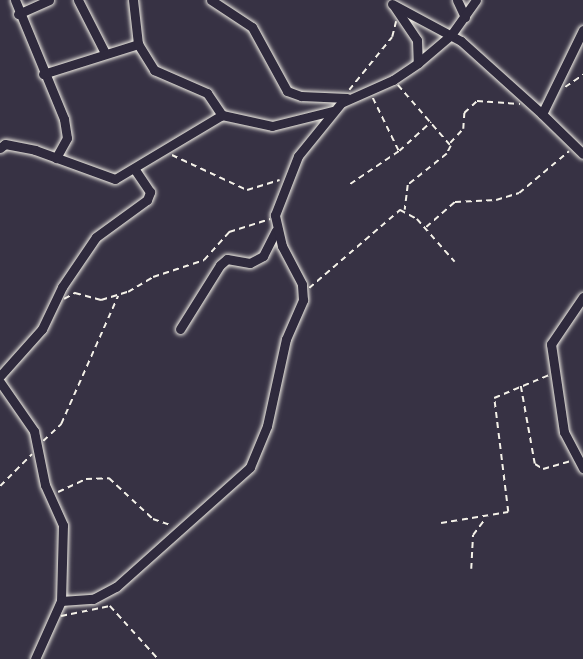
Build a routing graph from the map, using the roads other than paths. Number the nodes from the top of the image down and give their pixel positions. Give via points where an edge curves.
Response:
1 (15, 0) edge
2 (49, 0) edge
3 (78, 0) edge
4 (211, 0) edge
5 (457, 0) edge
6 (476, 0) edge
7 (135, 1) edge
8 (392, 4) edge
9 (18, 14) junction
10 (465, 16) junction
11 (583, 30) edge
12 (451, 34) junction
13 (138, 44) junction
14 (105, 53) junction
15 (418, 63) junction
16 (43, 74) junction
17 (346, 98) junction
18 (334, 110) junction
19 (542, 114) junction
20 (222, 115) junction
21 (0, 148) edge
22 (583, 154) edge
23 (56, 158) junction
24 (135, 170) junction
25 (276, 229) junction
26 (583, 297) edge
27 (180, 329) dead end
28 (0, 376) edge
29 (0, 382) edge
30 (583, 468) edge
31 (61, 601) junction
32 (35, 659) edge

1 - 9 street
2 - 9 street
3 - 14 street
4 - 17 street via 252,27 287,91 301,96
5 - 10 street
6 - 10 street
7 - 13 street
8 - 12 street
8 - 15 street via 417,40
9 - 16 street
10 - 12 street
11 - 19 street
12 - 15 street
12 - 19 street
13 - 14 street
13 - 20 street via 154,70 207,93
14 - 16 street
15 - 17 street via 393,80
16 - 23 street via 67,132
17 - 18 street
18 - 20 street via 272,126
18 - 25 street via 298,156 275,216
19 - 22 street
20 - 24 street
21 - 23 street via 5,144
23 - 24 street via 115,179
24 - 28 street via 150,192 147,200 96,237 35,339
25 - 27 street via 263,256 250,263 227,259 220,265 185,315
25 - 31 street via 304,292 286,339 267,426 255,458 242,474 104,595
26 - 30 street via 552,337 553,374 564,432
29 - 31 street via 30,423 50,497 64,531
31 - 32 street

